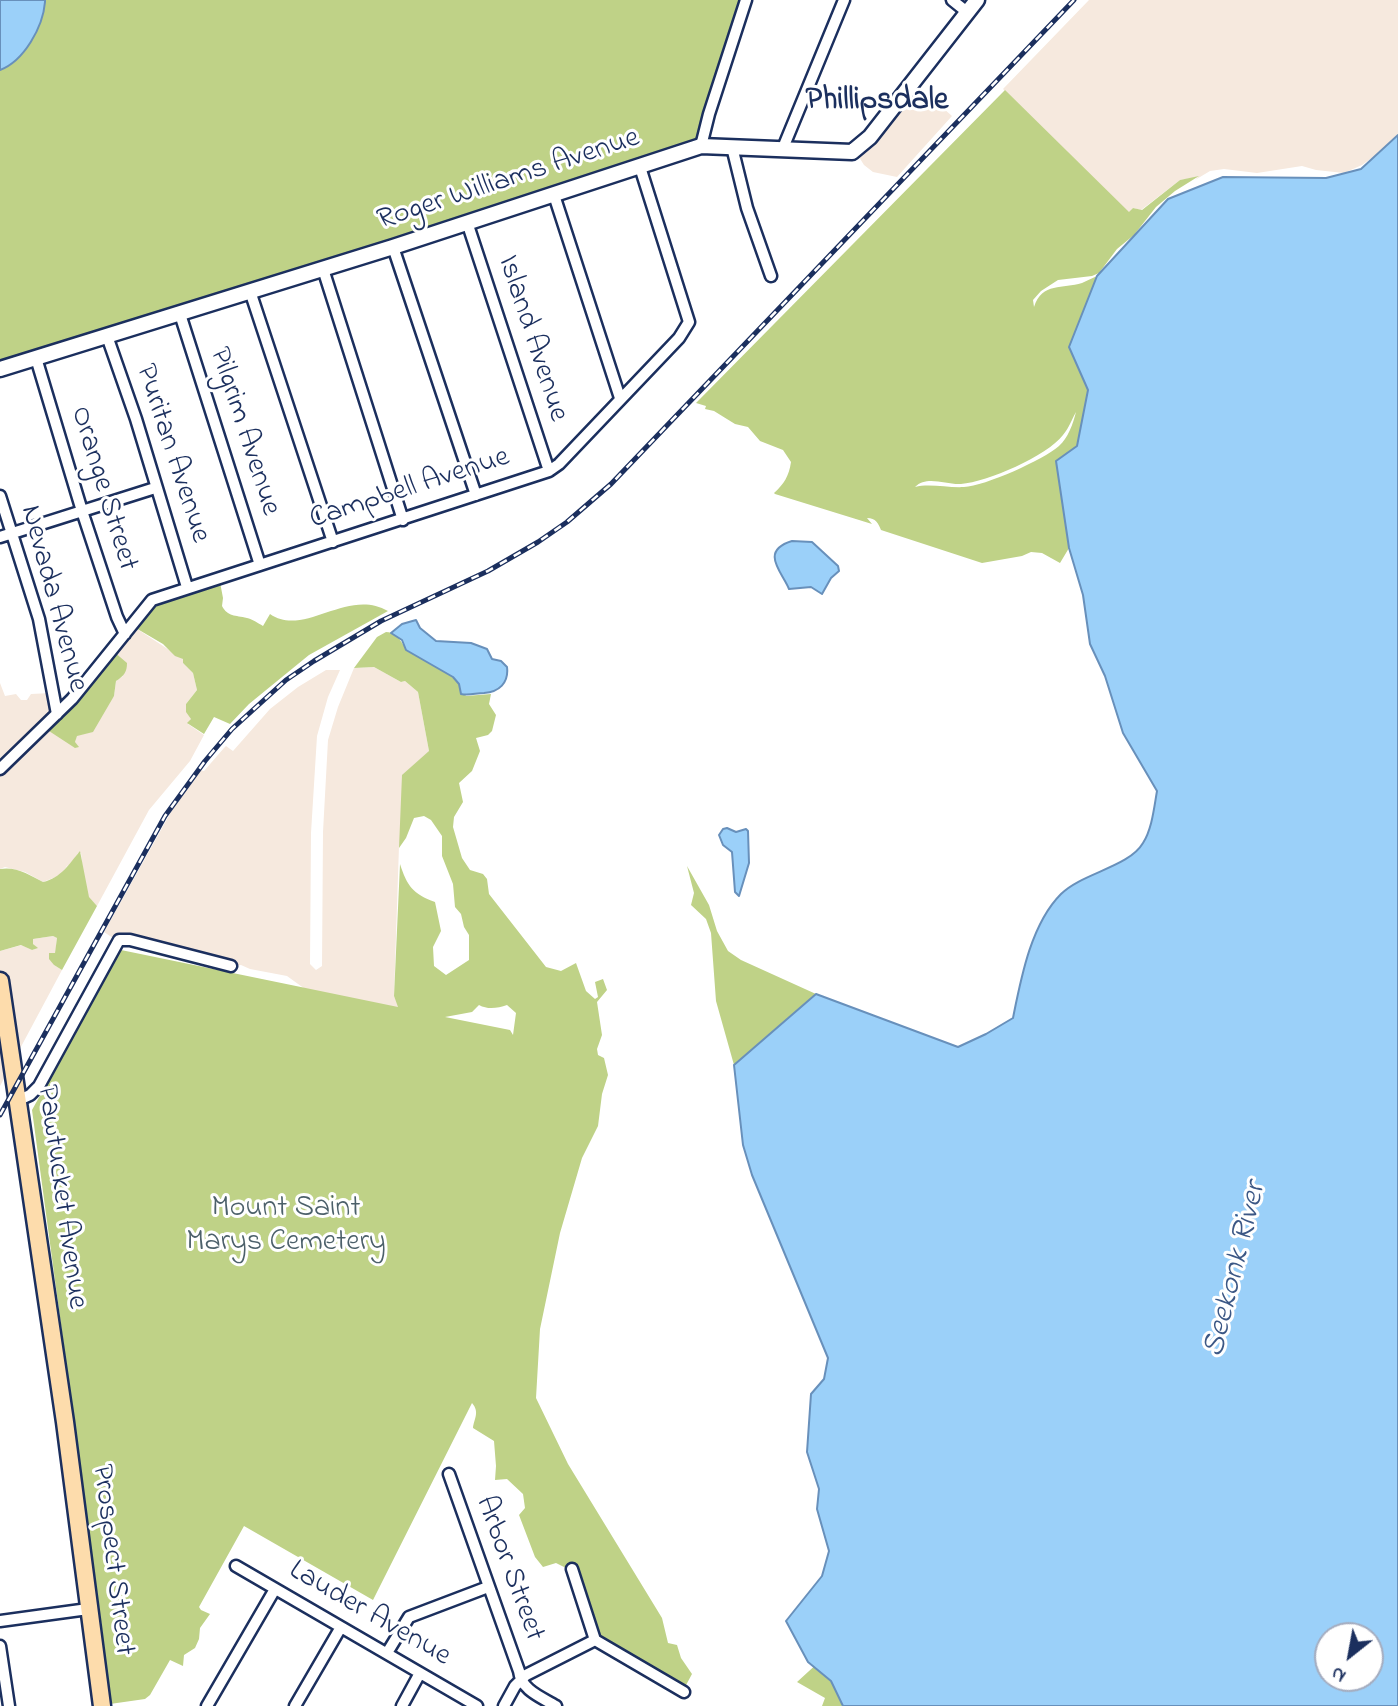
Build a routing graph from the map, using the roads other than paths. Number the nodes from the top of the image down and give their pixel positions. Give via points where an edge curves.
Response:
1 (746, 0) edge
2 (844, 0) edge
3 (953, 0) edge
4 (972, 6) edge
5 (701, 146) junction
6 (732, 147) junction
7 (783, 148) junction
8 (640, 167) junction
9 (554, 195) junction
10 (467, 222) junction
11 (393, 247) junction
12 (323, 269) junction
13 (771, 276) dead end
14 (250, 291) junction
15 (180, 314) junction
16 (107, 336) junction
17 (36, 358) junction
18 (0, 369) edge
19 (620, 398) junction
20 (549, 471) junction
21 (155, 488) junction
22 (476, 495) junction
23 (0, 496) edge
24 (82, 511) junction
25 (402, 520) junction
26 (12, 533) junction
27 (0, 537) edge
28 (332, 542) junction
29 (260, 565) junction
30 (187, 587) junction
31 (125, 634) junction
32 (57, 714) junction
33 (0, 768) edge
34 (230, 966) dead end
35 (0, 981) edge
36 (19, 1100) junction
37 (65, 1422) joint
38 (449, 1474) dead end
39 (236, 1566) dead end
40 (572, 1569) dead end
41 (488, 1587) junction
42 (275, 1589) junction
43 (88, 1609) junction
44 (0, 1621) edge
45 (341, 1627) junction
46 (595, 1640) junction
47 (0, 1646) edge
48 (387, 1653) junction
49 (420, 1673) junction
50 (520, 1680) junction
51 (684, 1692) dead end
52 (9, 1706) edge
53 (102, 1706) edge
54 (207, 1706) edge
55 (295, 1706) edge
56 (401, 1706) edge
57 (477, 1706) edge
58 (503, 1706) edge
59 (556, 1706) edge

1 - 5 street
2 - 7 street
3 - 4 street
4 - 7 main road, Roger Williams Avenue via 858,149
5 - 6 main road, Roger Williams Avenue
5 - 8 main road, Roger Williams Avenue
6 - 7 main road, Roger Williams Avenue
6 - 13 street
8 - 9 main road, Roger Williams Avenue
8 - 19 street, Campbell Avenue via 689,322
9 - 10 main road, Roger Williams Avenue
9 - 19 street
10 - 11 main road, Roger Williams Avenue
10 - 20 street, Island Avenue
11 - 12 main road, Roger Williams Avenue
11 - 22 street
12 - 14 main road, Roger Williams Avenue
12 - 25 street
14 - 15 main road, Roger Williams Avenue
14 - 28 street
15 - 16 main road, Roger Williams Avenue
15 - 29 street, Pilgrim Avenue
16 - 17 main road, Roger Williams Avenue
16 - 21 street, Puritan Avenue
17 - 18 main road, Roger Williams Avenue
17 - 24 street, Orange Street
19 - 20 street, Campbell Avenue
20 - 22 street, Campbell Avenue
21 - 24 street
21 - 30 street, Puritan Avenue
22 - 25 street, Campbell Avenue
23 - 26 street, Nevada Avenue
24 - 26 street
24 - 31 street, Orange Street
25 - 28 street, Campbell Avenue
26 - 27 street
26 - 32 street, Nevada Avenue via 39,619
28 - 29 street, Campbell Avenue
29 - 30 street, Campbell Avenue
30 - 31 street, Campbell Avenue via 152,600
31 - 32 street, Campbell Avenue
32 - 33 street, Campbell Avenue
34 - 36 street via 119,940 39,1086
35 - 36 main road, Pawtucket Avenue
36 - 37 main road, Pawtucket Avenue
37 - 43 main road, Prospect Street
38 - 41 street, Arbor Street
39 - 42 street, Lauder Avenue
40 - 46 street
41 - 48 street via 409,1617
41 - 50 street, Arbor Street
42 - 45 street, Lauder Avenue
42 - 54 street
43 - 44 street
43 - 53 main road, Prospect Street
45 - 48 street, Lauder Avenue
45 - 55 street
46 - 50 street
46 - 51 street
47 - 52 street
48 - 49 street, Lauder Avenue
49 - 56 street
49 - 57 street, Lauder Avenue
50 - 58 street
50 - 59 street

